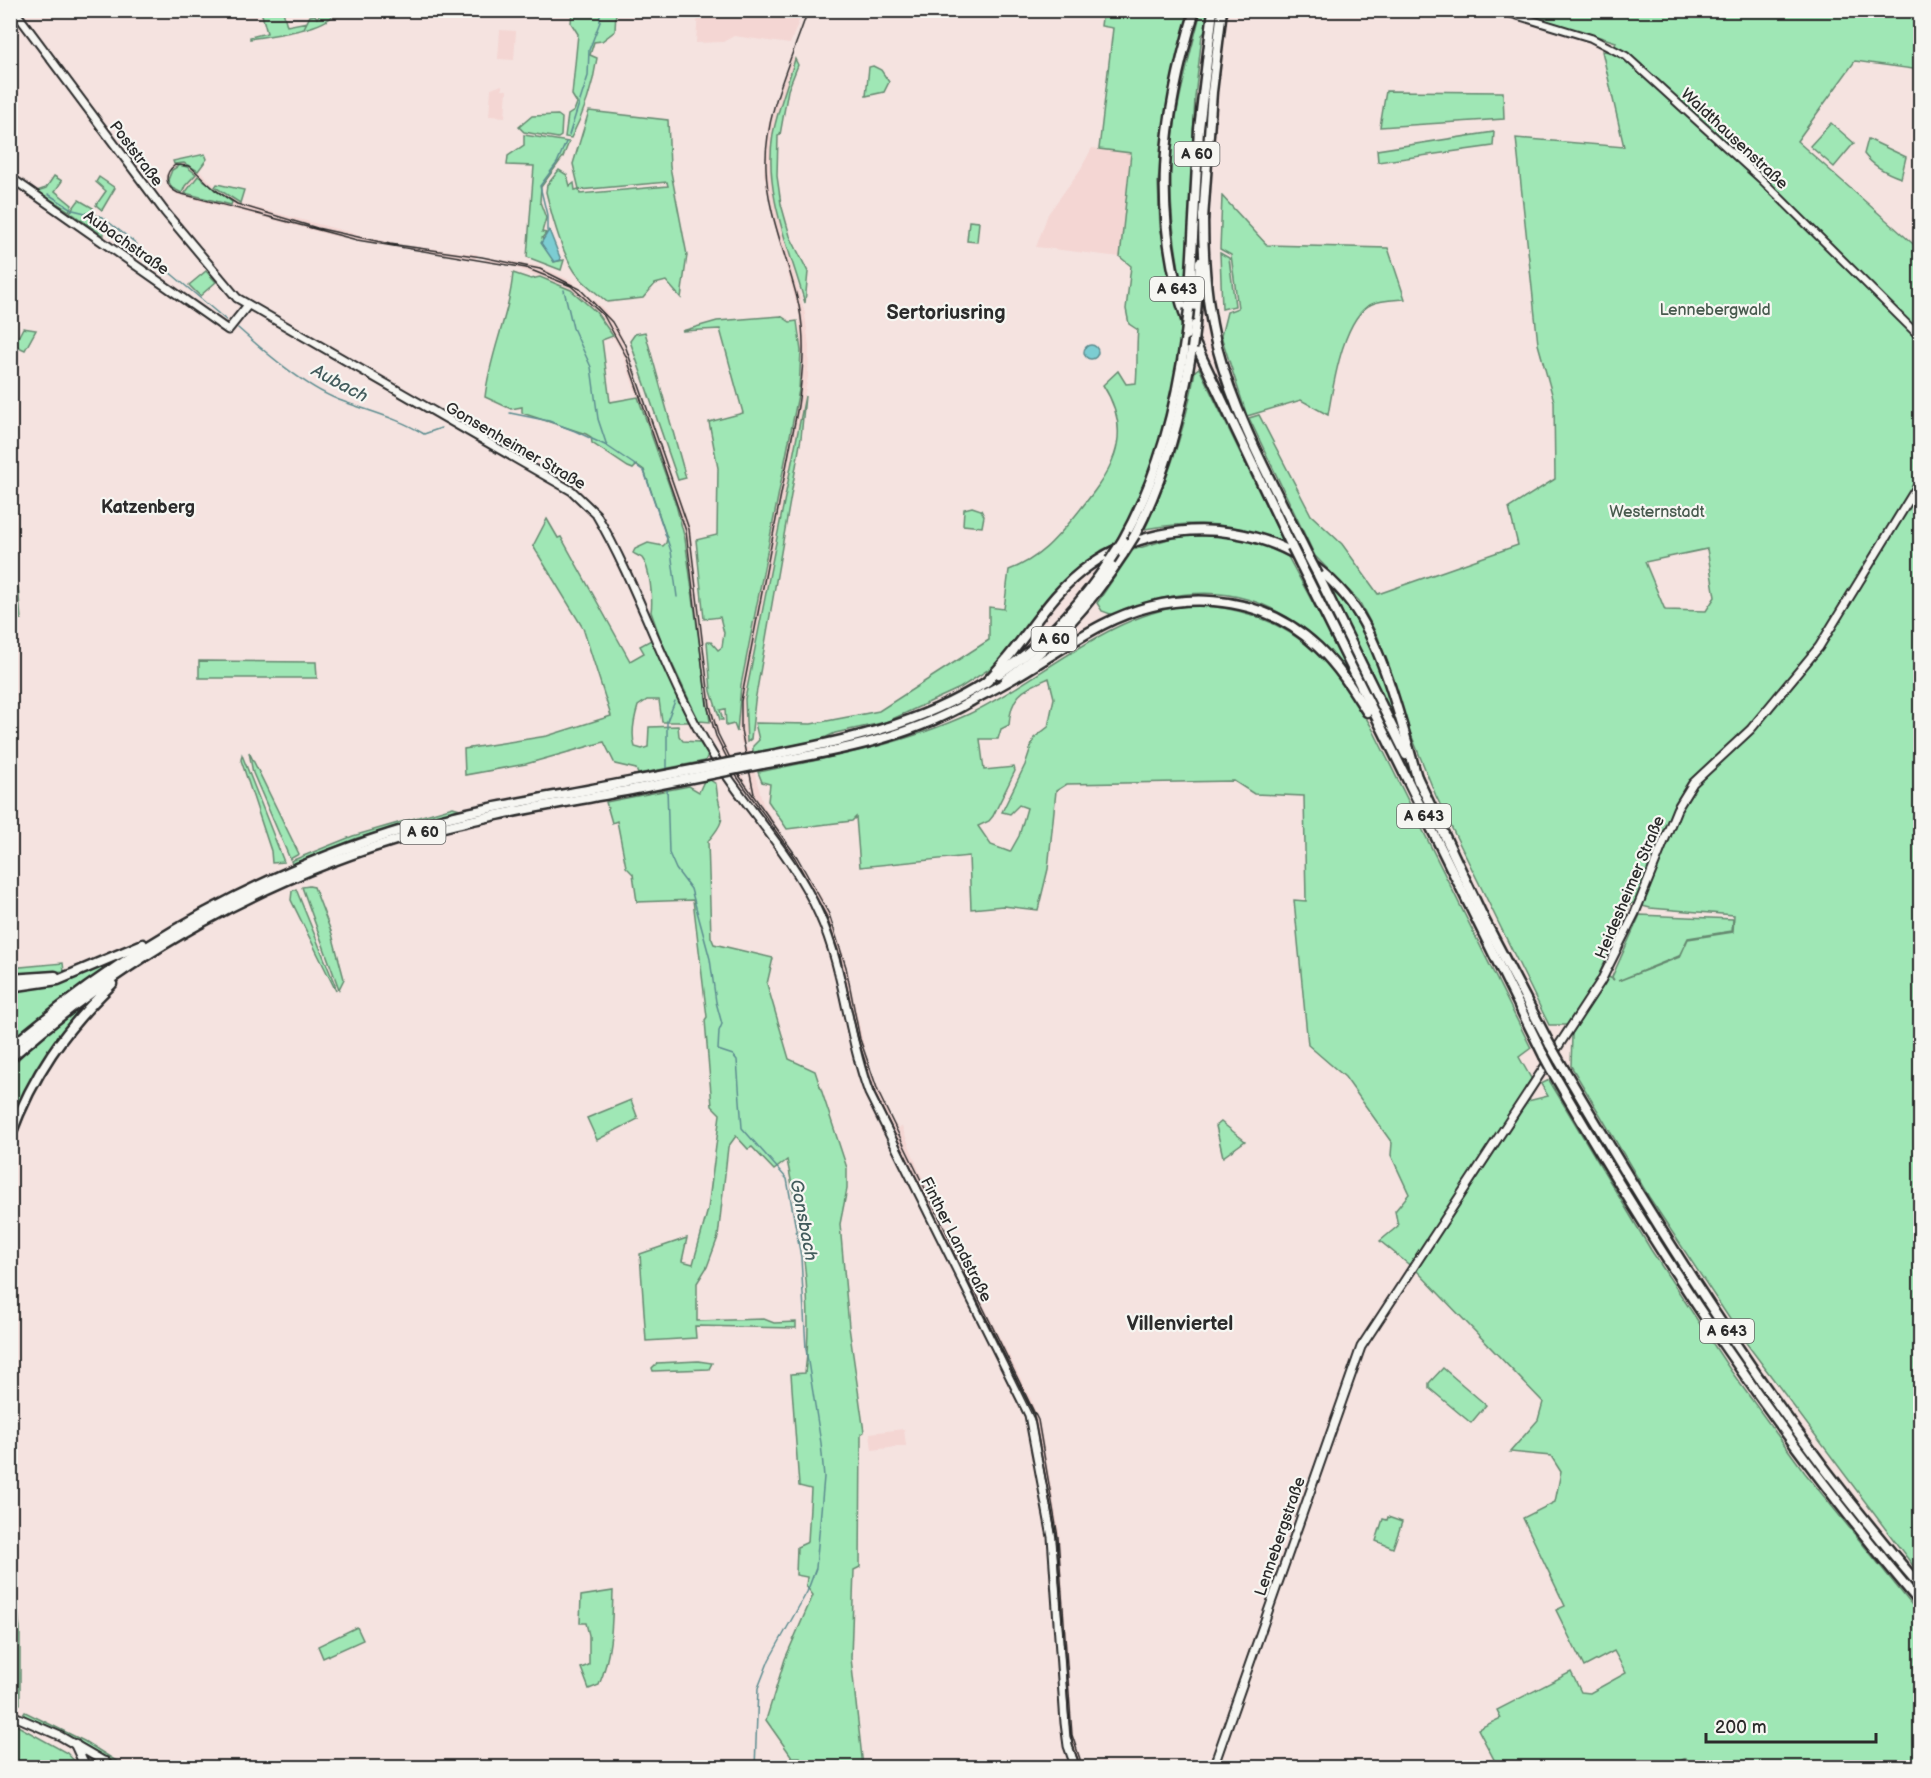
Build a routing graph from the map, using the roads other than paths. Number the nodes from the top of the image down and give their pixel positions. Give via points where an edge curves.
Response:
1 (14, 10) edge
2 (1195, 10) edge
3 (1214, 10) edge
4 (1222, 10) edge
5 (1499, 10) edge
6 (10, 177) edge
7 (1203, 215) junction
8 (245, 303) junction
9 (1920, 337) edge
10 (1920, 482) edge
11 (985, 683) junction
12 (980, 696) junction
13 (1387, 742) junction
14 (714, 756) joint
15 (761, 760) junction
16 (1418, 780) junction
17 (635, 785) junction
18 (165, 934) junction
19 (128, 968) junction
20 (70, 975) junction
21 (10, 979) edge
22 (10, 987) edge
23 (10, 1048) edge
24 (10, 1058) edge
25 (10, 1137) edge
26 (1380, 1318) joint
27 (1920, 1586) edge
28 (1920, 1603) edge
29 (12, 1715) dead end
30 (75, 1744) junction
31 (102, 1766) edge
32 (86, 1767) edge
33 (112, 1767) edge
34 (1076, 1767) edge
35 (1212, 1767) edge

1 - 8 main road, Poststraße via 179,231
2 - 13 highway, A 643, bridge via 1179,69 1166,143 1164,205 1172,267 1199,355
3 - 11 highway, A 60, bridge via 1199,129 1189,309 1165,442 1149,487 1123,540 1087,593 1017,661
4 - 7 highway, A 60
5 - 9 street, Waldthausenstraße via 1591,38 1634,62 1761,179
6 - 8 main road, Aubachstraße via 228,330
7 - 12 highway, A 60, bridge via 1192,349 1172,446 1156,491 1135,535 1095,595 1056,637
7 - 16 highway, A 643, bridge via 1208,296 1222,364 1245,425
8 - 14 main road, Gonsenheimer Straße via 584,500 605,530
10 - 26 main road, Heidesheimer Straße via 1819,647 1751,729 1693,783 1677,809 1635,913 1601,981
11 - 15 highway, A 60 via 950,703 881,731
11 - 16 highway via 1060,591 1103,556 1134,541 1168,532 1203,529 1238,533 1272,543 1304,560 1332,583 1355,610 1375,647
12 - 13 highway via 1028,672 1103,625 1133,612 1172,601 1211,600 1255,609 1303,634 1346,678
12 - 15 highway, A 60 via 928,724 887,738
13 - 28 highway, A 643, bridge via 1544,1056 1630,1204 1688,1295 1792,1442
14 - 34 main road, Finther Landstraße via 791,863 819,914 836,960 869,1093 1029,1414 1052,1538 1065,1723
15 - 17 highway, A 60, bridge
16 - 27 highway, A 643, bridge via 1485,921 1558,1059 1640,1198 1743,1355
17 - 18 highway, A 60 via 460,815 369,841 274,877
17 - 19 highway, A 60 via 462,823 350,855 239,903
18 - 20 highway
18 - 23 highway, A 60 via 68,1000
19 - 24 highway, A 60 via 72,1006
19 - 25 highway via 71,1025 51,1053
20 - 21 highway
20 - 22 highway via 33,986
26 - 35 main road, Lennebergstraße via 1353,1364
29 - 30 main road
30 - 31 main road
30 - 32 highway
31 - 33 street

